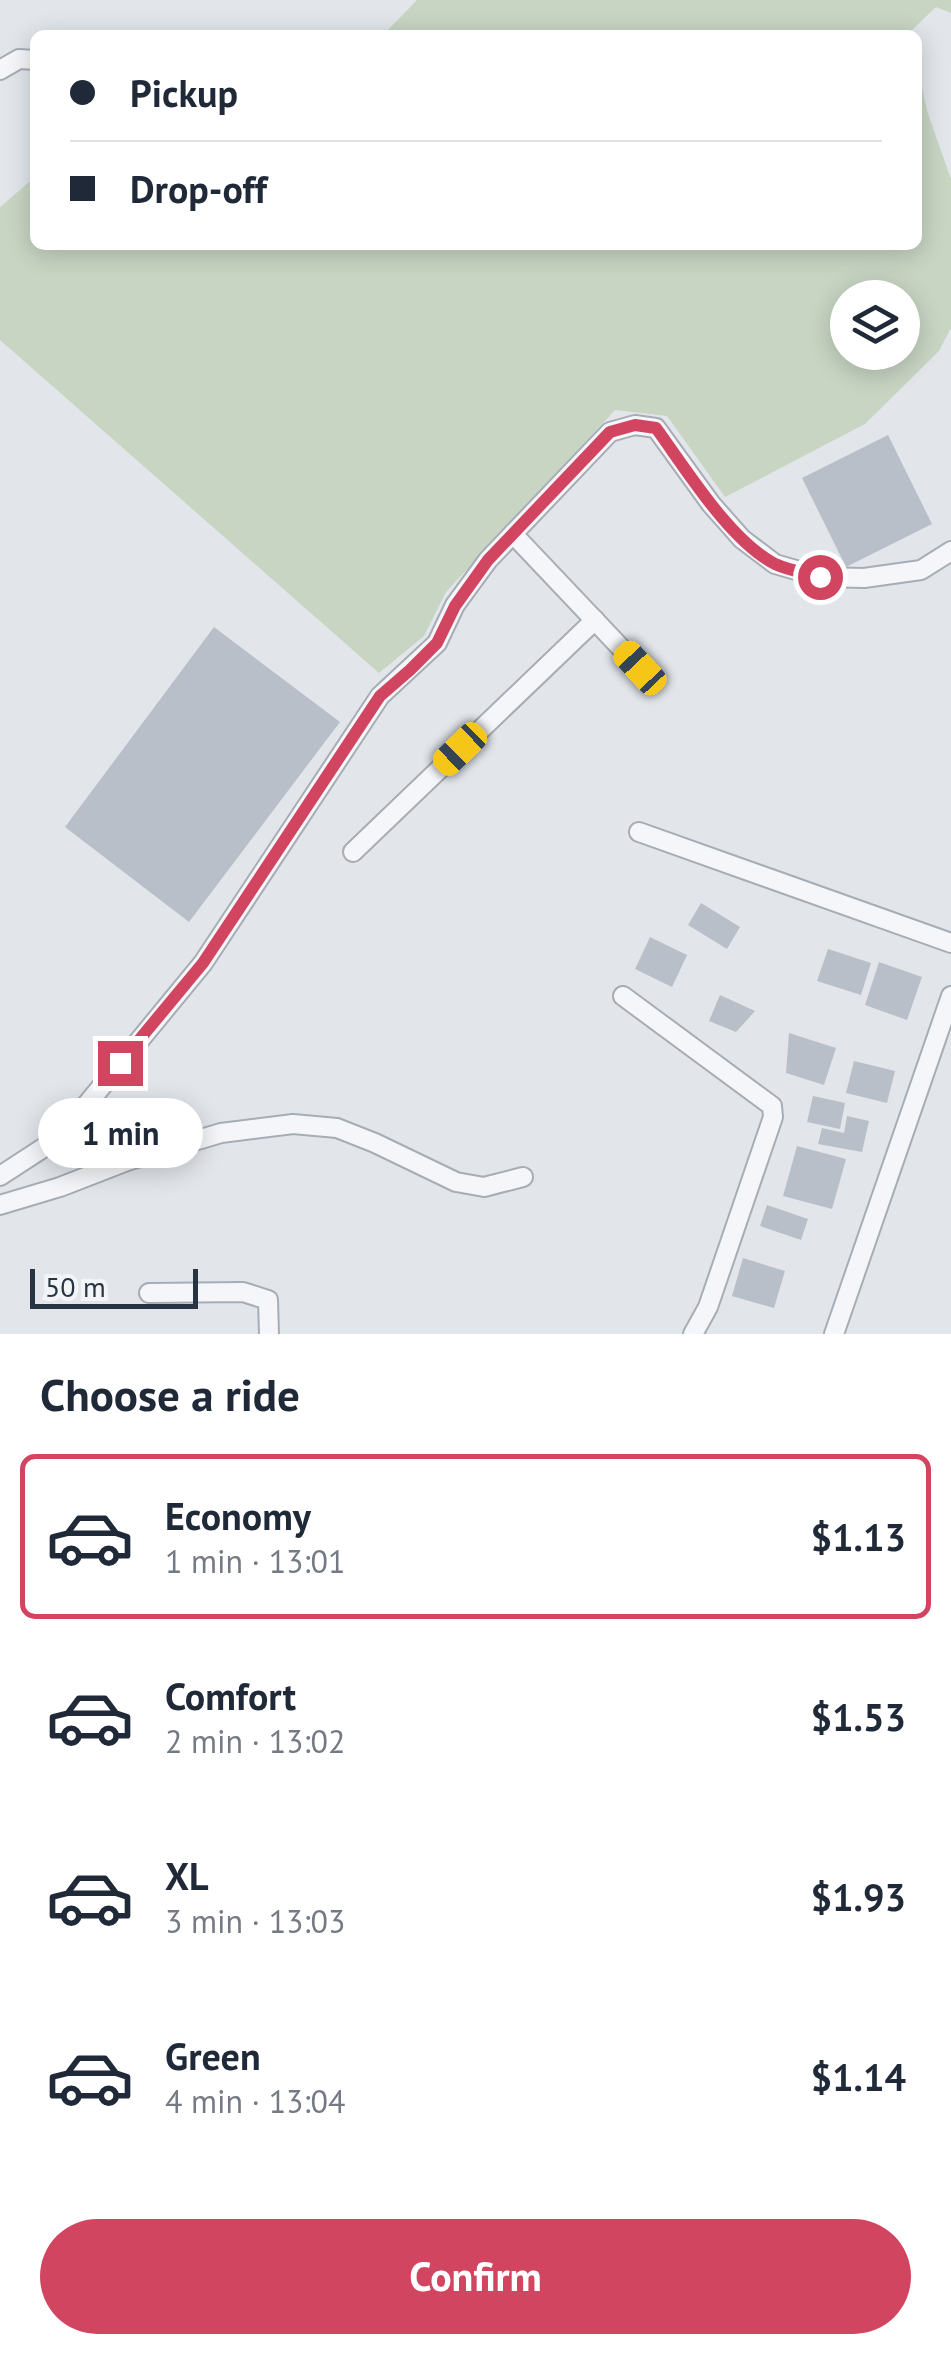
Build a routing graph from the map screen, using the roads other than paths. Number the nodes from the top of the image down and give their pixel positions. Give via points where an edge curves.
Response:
1 (30, 60) edge
2 (0, 70) edge
3 (514, 534) junction
4 (951, 551) edge
5 (595, 620) junction
6 (640, 668) dead end
7 (639, 832) dead end
8 (353, 852) dead end
9 (951, 943) edge
10 (624, 996) dead end
11 (951, 996) edge
12 (0, 1176) edge
13 (523, 1177) dead end
14 (0, 1205) edge
15 (149, 1293) dead end
16 (268, 1334) edge
17 (693, 1334) edge
18 (834, 1334) edge

1 - 2 street
3 - 4 street via 610,432 635,425 656,428 711,504 774,564 820,577 864,578 921,570
3 - 5 street
3 - 12 street via 455,606 437,643 380,696 203,963 60,1138
5 - 6 street
5 - 8 street
7 - 9 street
10 - 17 street via 772,1106 708,1307
11 - 18 street
13 - 14 street via 484,1187 456,1182 337,1128 293,1124 221,1133
15 - 16 street via 243,1292 268,1300

